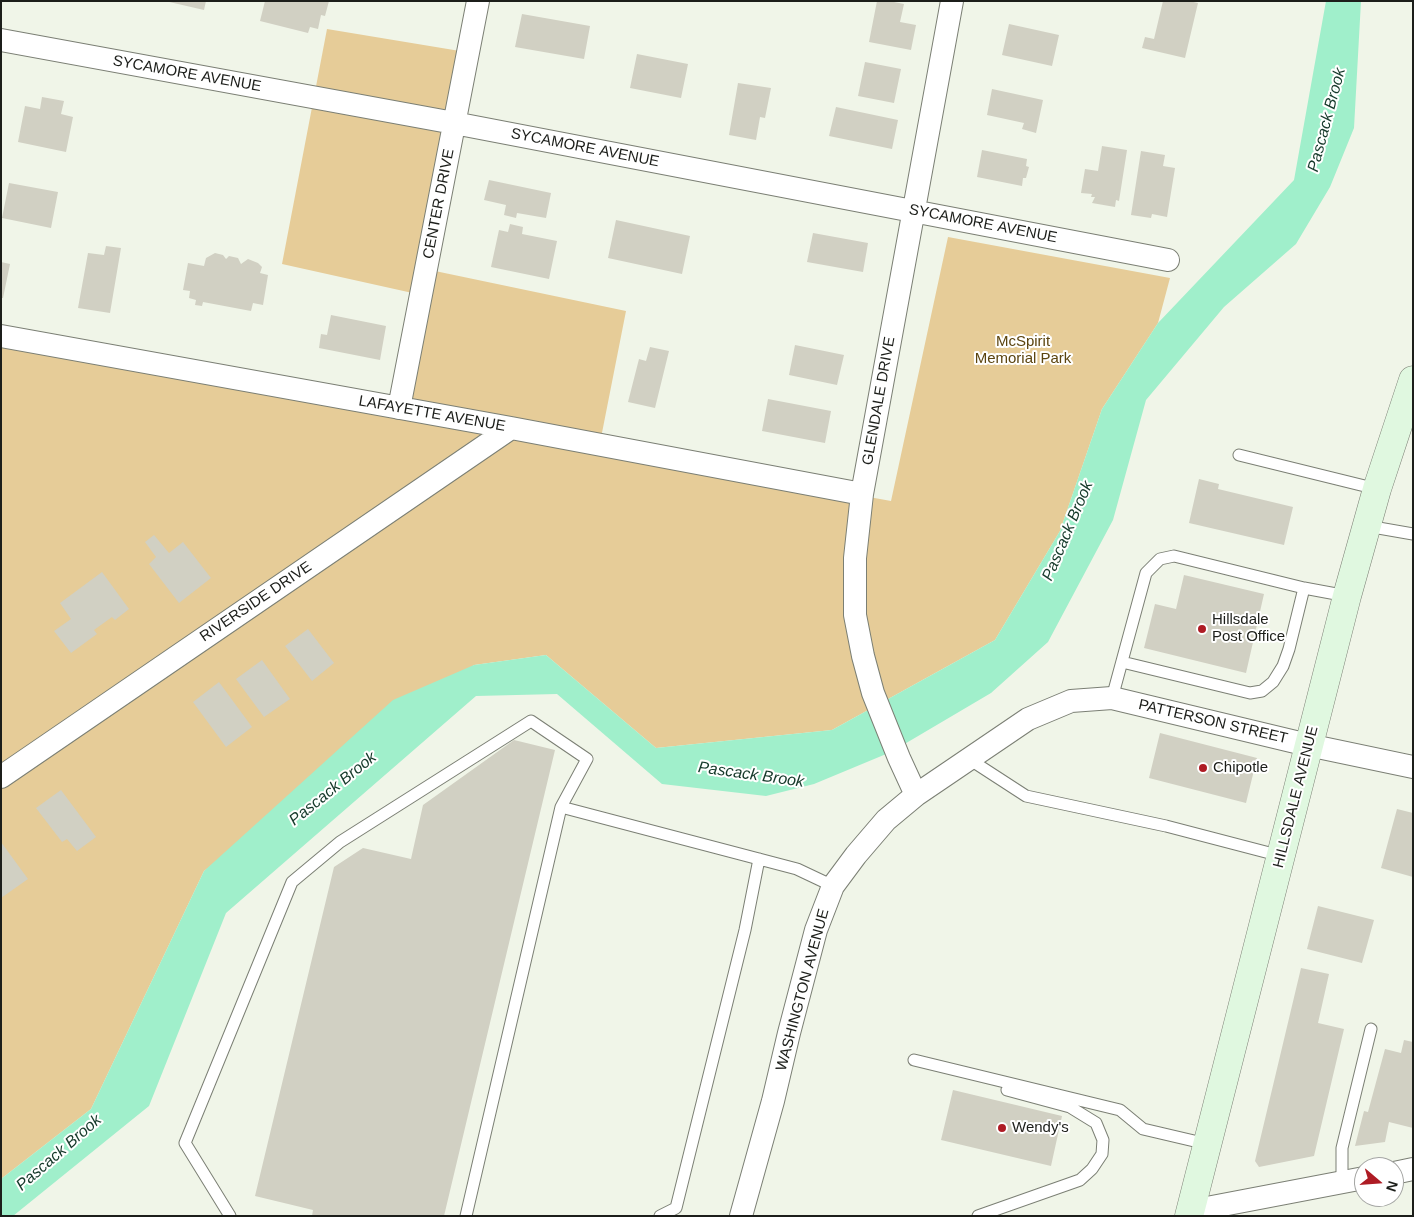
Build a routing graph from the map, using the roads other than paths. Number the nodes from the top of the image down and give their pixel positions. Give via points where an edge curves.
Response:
1 (478, 1) edge
2 (952, 1) edge
3 (1, 40) edge
4 (454, 123) junction
5 (914, 211) junction
6 (1168, 260) dead end
7 (1, 336) edge
8 (1410, 395) edge
9 (399, 408) junction
10 (510, 428) junction
11 (1239, 455) dead end
12 (1377, 489) junction
13 (862, 494) junction
14 (1366, 526) junction
15 (1413, 534) edge
16 (1304, 588) junction
17 (1347, 596) junction
18 (1122, 662) junction
19 (1112, 698) junction
20 (1071, 701) joint
21 (1308, 744) junction
22 (968, 759) junction
23 (1413, 768) edge
24 (1, 777) edge
25 (916, 795) junction
26 (561, 808) junction
27 (1281, 856) junction
28 (759, 859) junction
29 (833, 886) junction
30 (1371, 1029) dead end
31 (914, 1060) dead end
32 (976, 1075) junction
33 (1208, 1144) junction
34 (1354, 1180) edge
35 (1342, 1182) junction
36 (1190, 1213) edge
37 (230, 1216) edge
38 (466, 1216) edge
39 (660, 1216) edge
40 (741, 1216) edge
41 (978, 1216) edge

1 - 4 street, CENTER DRIVE
2 - 5 street, GLENDALE DRIVE
3 - 4 street, SYCAMORE AVENUE
4 - 5 street, SYCAMORE AVENUE
4 - 9 street, CENTER DRIVE
5 - 6 street, SYCAMORE AVENUE
5 - 13 street, GLENDALE DRIVE
7 - 9 street, LAFAYETTE AVENUE
8 - 12 street, HILLSDALE AVENUE
9 - 10 street, LAFAYETTE AVENUE
10 - 13 street, LAFAYETTE AVENUE
10 - 24 street, RIVERSIDE DRIVE
11 - 12 lane
12 - 14 street, HILLSDALE AVENUE
13 - 25 street, GLENDALE DRIVE via 855,558 855,615 873,693
14 - 15 lane
14 - 17 street, HILLSDALE AVENUE
16 - 17 lane
16 - 18 lane via 1283,666 1273,682 1262,691 1250,693
16 - 18 lane via 1174,556 1160,559 1146,573
17 - 21 street, HILLSDALE AVENUE
18 - 19 lane
19 - 20 street, PATTERSON STREET
19 - 21 street, PATTERSON STREET
20 - 22 street, WASHINGTON AVENUE via 1028,719
21 - 23 street, PATTERSON STREET
21 - 27 street, HILLSDALE AVENUE
22 - 25 street, WASHINGTON AVENUE
22 - 27 lane via 1026,796 1166,826
25 - 29 street, WASHINGTON AVENUE via 886,820
26 - 28 lane
26 - 37 lane via 587,759 531,721 340,842 292,882 185,1143
26 - 38 lane
27 - 33 street, HILLSDALE AVENUE
28 - 29 lane via 797,869
28 - 39 lane via 745,930 676,1208
29 - 40 street, WASHINGTON AVENUE via 816,930
30 - 35 lane via 1342,1148
31 - 32 lane
32 - 33 lane via 1120,1110 1142,1129
32 - 41 lane via 989,1086 1070,1107 1096,1123 1103,1140 1102,1154 1080,1180
33 - 36 street, HILLSDALE AVENUE
34 - 35 street
35 - 36 street

